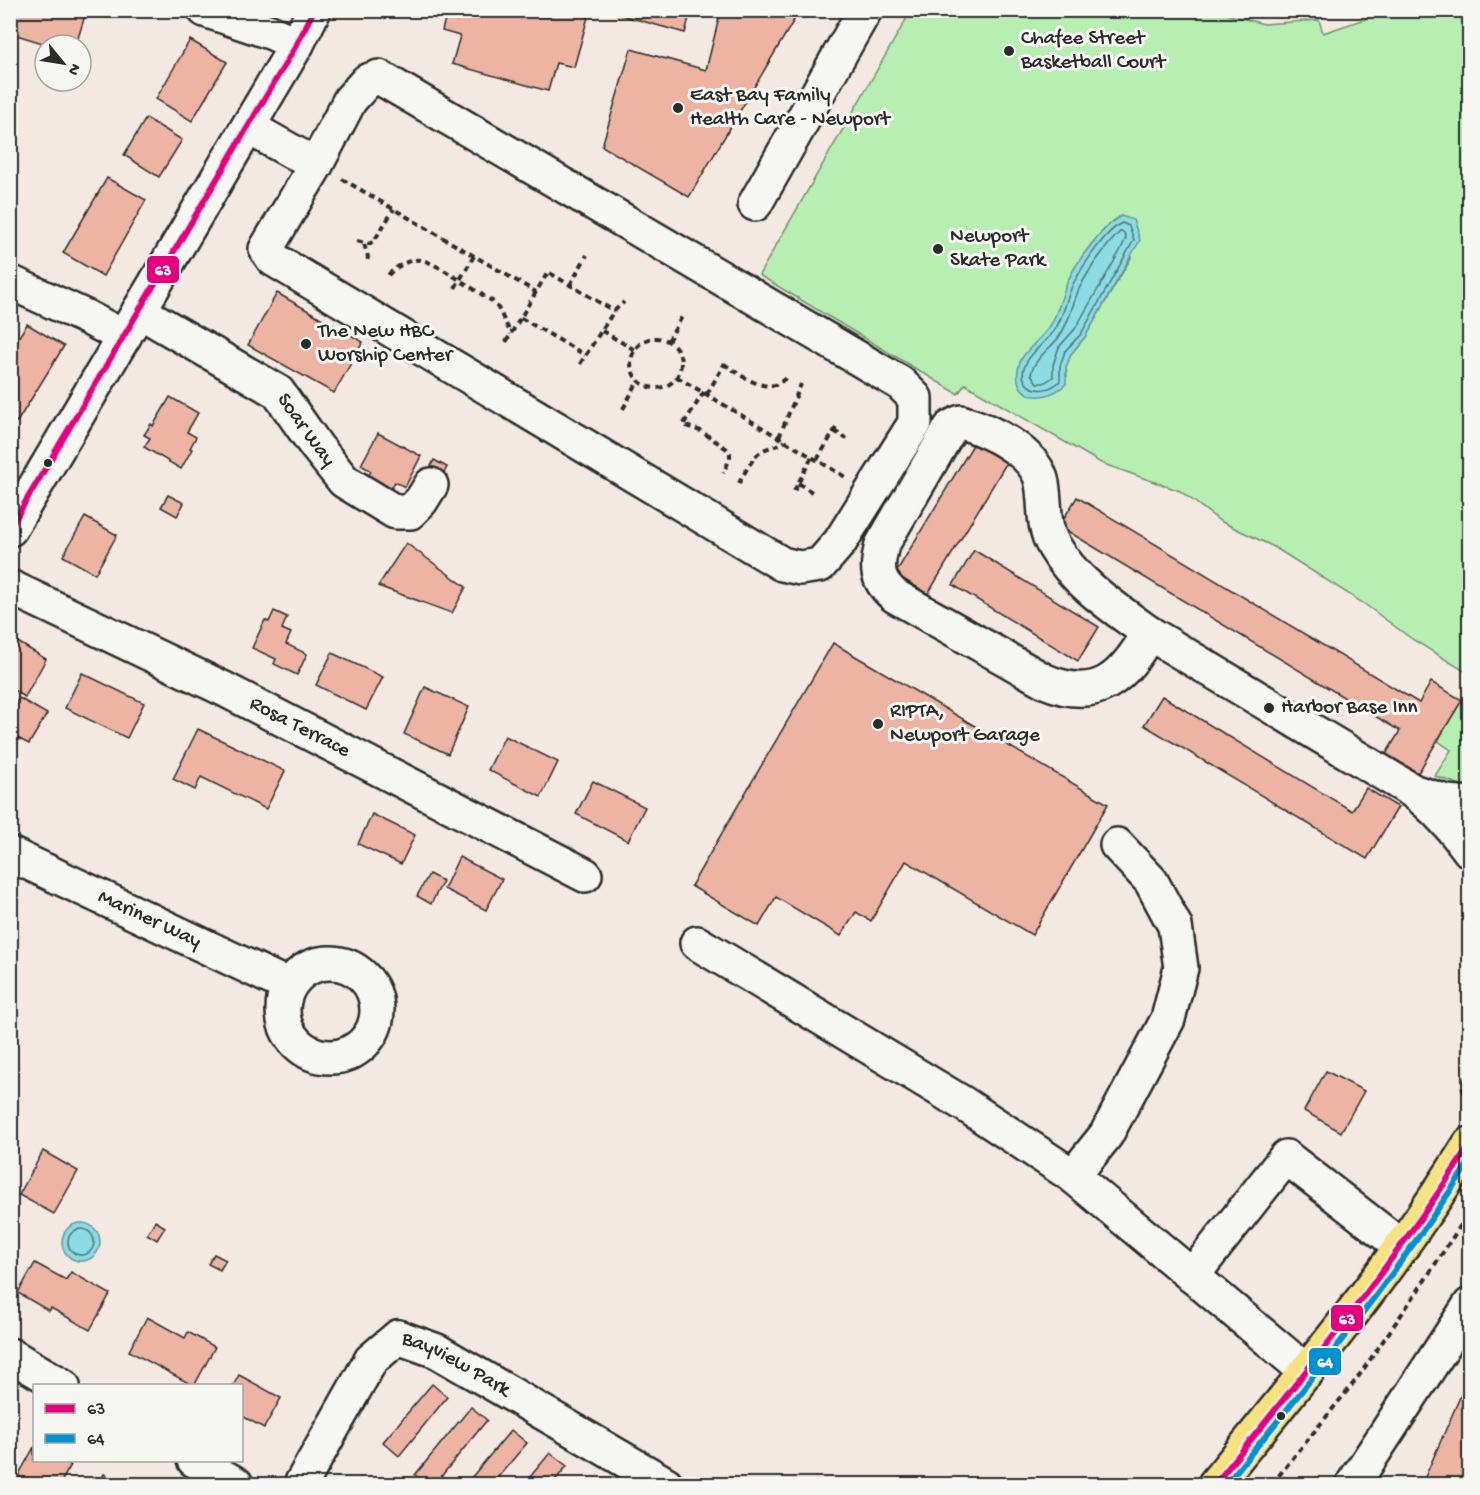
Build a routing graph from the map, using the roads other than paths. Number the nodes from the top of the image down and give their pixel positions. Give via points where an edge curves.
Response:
1 (205, 10) edge
2 (314, 10) edge
3 (865, 10) edge
4 (297, 44) junction
5 (248, 127) junction
6 (327, 176) junction
7 (755, 204) dead end
8 (10, 282) edge
9 (131, 324) junction
10 (431, 485) dead end
11 (10, 529) edge
12 (10, 587) edge
13 (1149, 633) junction
14 (1411, 790) junction
15 (1470, 804) edge
16 (1117, 845) dead end
17 (1470, 851) edge
18 (10, 854) edge
19 (585, 875) dead end
20 (697, 943) dead end
21 (290, 986) dead end
22 (1470, 1144) edge
23 (1073, 1176) junction
24 (1402, 1248) junction
25 (1192, 1276) junction
26 (1470, 1305) edge
27 (10, 1356) edge
28 (1307, 1372) junction
29 (59, 1384) edge
30 (196, 1462) edge
31 (236, 1485) edge
32 (301, 1485) edge
33 (666, 1485) edge
34 (1215, 1485) edge
35 (1353, 1485) edge

1 - 4 street
2 - 4 street
3 - 7 street
4 - 5 street
5 - 6 street
5 - 9 street
6 - 6 street via 266,249 273,259 782,564 800,568 820,565 840,542 915,423 915,398 900,383 379,78 367,81 350,100
8 - 9 street via 86,317
9 - 10 street, Soar Way via 278,392 344,482 375,502 395,512 410,512
9 - 11 street
12 - 19 street, Rosa Terrace via 224,689
13 - 13 street via 1090,587 1059,556 1048,534 1042,485 1035,466 989,433 960,422 951,427 882,545 878,566 887,590 1045,681 1067,689 1098,686 1120,673
13 - 14 street
14 - 15 street via 1447,802
14 - 17 street via 1448,823
16 - 23 street via 1151,881 1175,926 1181,968 1168,1019 1146,1062 1106,1135
18 - 21 street, Mariner Way
20 - 23 street via 964,1104
22 - 24 highway
23 - 25 street
24 - 25 street via 1286,1157
24 - 28 highway
25 - 28 street
26 - 35 street
27 - 29 street
28 - 34 highway
30 - 31 street
32 - 33 street, Bayview Park via 371,1360 398,1337 437,1351

